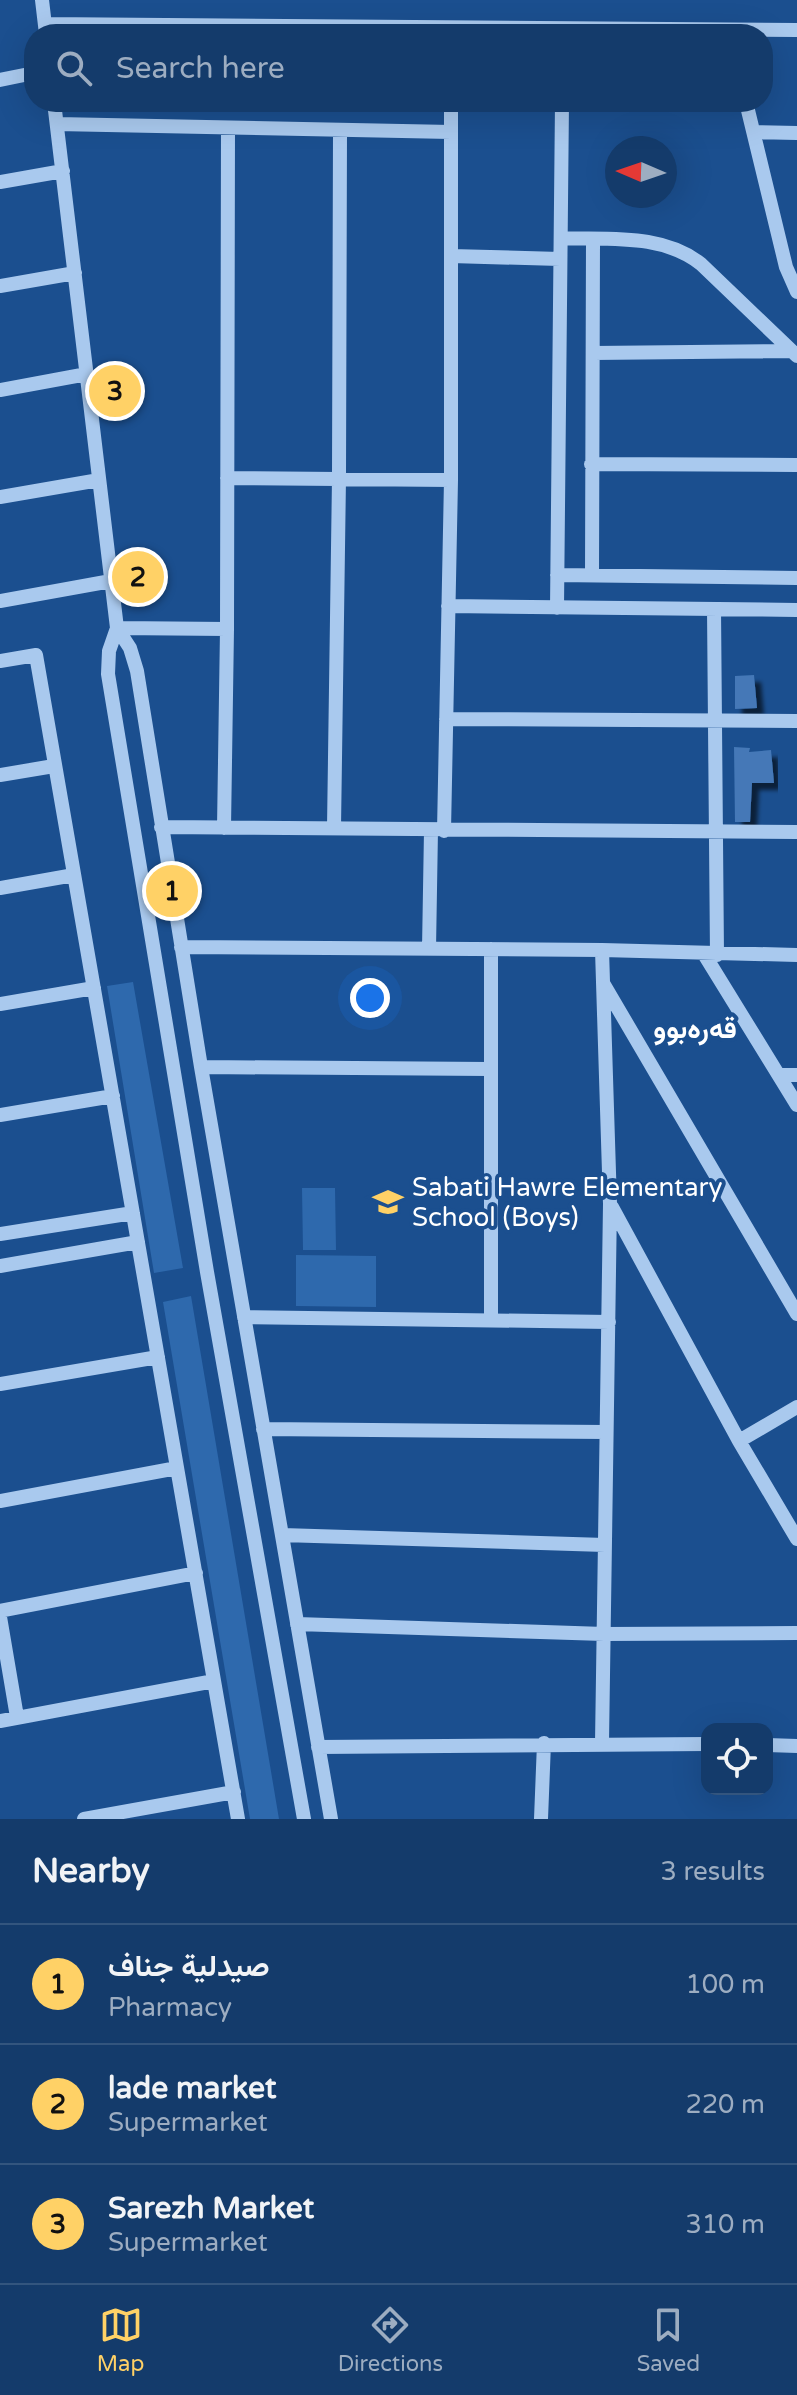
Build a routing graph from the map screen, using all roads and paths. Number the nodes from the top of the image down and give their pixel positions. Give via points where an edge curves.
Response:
1 (43, 1) edge
2 (45, 24) edge
3 (797, 30) edge
4 (773, 31) edge
5 (24, 75) edge
6 (0, 80) edge
7 (55, 112) edge
8 (451, 112) edge
9 (562, 112) edge
10 (749, 112) edge
11 (57, 124) junction
12 (228, 129) junction
13 (340, 131) junction
14 (451, 132) junction
15 (755, 132) junction
16 (797, 133) edge
17 (63, 171) junction
18 (0, 182) edge
19 (561, 238) junction
20 (593, 239) junction
21 (451, 256) junction
22 (560, 259) junction
23 (75, 273) junction
24 (0, 286) edge
25 (797, 292) edge
26 (593, 353) junction
27 (795, 354) edge
28 (87, 374) junction
29 (0, 390) edge
30 (591, 464) junction
31 (797, 465) edge
32 (227, 478) junction
33 (339, 478) junction
34 (99, 480) junction
35 (451, 480) junction
36 (0, 497) edge
37 (557, 575) junction
38 (592, 575) junction
39 (797, 578) edge
40 (111, 581) junction
41 (0, 601) edge
42 (448, 606) junction
43 (557, 608) junction
44 (714, 609) junction
45 (797, 610) edge
46 (117, 628) junction
47 (227, 629) junction
48 (0, 661) edge
49 (446, 719) junction
50 (715, 721) junction
51 (797, 721) edge
52 (54, 766) junction
53 (0, 775) edge
54 (161, 827) junction
55 (224, 828) junction
56 (334, 828) junction
57 (438, 830) junction
58 (716, 831) junction
59 (797, 832) edge
60 (74, 875) junction
61 (0, 888) edge
62 (181, 947) junction
63 (429, 949) junction
64 (491, 949) junction
65 (602, 950) junction
66 (710, 954) junction
67 (797, 955) edge
68 (602, 981) junction
69 (94, 988) junction
70 (0, 1004) edge
71 (201, 1067) junction
72 (489, 1069) junction
73 (779, 1075) junction
74 (797, 1075) edge
75 (113, 1096) junction
76 (797, 1105) edge
77 (0, 1115) edge
78 (610, 1204) junction
79 (133, 1213) junction
80 (0, 1234) edge
81 (138, 1242) junction
82 (0, 1266) edge
83 (235, 1266) junction
84 (207, 1272) junction
85 (797, 1314) edge
86 (244, 1317) junction
87 (491, 1320) junction
88 (609, 1322) junction
89 (158, 1357) junction
90 (0, 1384) edge
91 (797, 1407) edge
92 (263, 1429) junction
93 (606, 1432) junction
94 (739, 1441) junction
95 (177, 1468) junction
96 (0, 1501) edge
97 (282, 1535) junction
98 (797, 1539) edge
99 (605, 1545) junction
100 (196, 1573) junction
101 (0, 1611) edge
102 (0, 1617) edge
103 (297, 1624) junction
104 (797, 1633) edge
105 (604, 1634) junction
106 (214, 1681) junction
107 (17, 1717) junction
108 (0, 1721) edge
109 (544, 1743) junction
110 (602, 1743) junction
111 (701, 1744) edge
112 (773, 1745) edge
113 (797, 1746) edge
114 (318, 1747) junction
115 (234, 1792) junction
116 (84, 1819) edge
117 (238, 1819) edge
118 (304, 1819) edge
119 (331, 1819) edge
120 (541, 1819) edge

1 - 2 street
3 - 4 street
5 - 6 street
7 - 11 street
8 - 14 street
9 - 19 street
10 - 15 street
11 - 12 street
11 - 17 street
12 - 13 street
12 - 32 street
13 - 14 street
13 - 33 street
14 - 21 street
15 - 16 street
15 - 25 street via 786,267
17 - 18 street
17 - 23 street
19 - 20 street
19 - 22 street
20 - 26 street
20 - 27 street via 653,242 683,252
21 - 22 street
21 - 35 street
22 - 37 street
23 - 24 street
23 - 28 street
26 - 27 street
26 - 30 street
28 - 29 street
28 - 34 street
30 - 31 street
30 - 38 street
32 - 33 street
32 - 47 street
33 - 35 street
33 - 56 street
34 - 36 street
34 - 40 street
35 - 42 street
37 - 38 street
37 - 43 street
38 - 39 street
40 - 41 street
40 - 46 street
42 - 43 street
42 - 49 street
43 - 44 street
44 - 45 street
44 - 50 street
46 - 47 street
46 - 54 street via 137,671
46 - 84 street via 108,674
47 - 55 street
48 - 52 street via 36,655
49 - 50 street
49 - 57 street
50 - 51 street
50 - 58 street
52 - 53 street
52 - 60 street
54 - 55 street
54 - 62 street
55 - 56 street
56 - 57 street
57 - 58 street
57 - 63 street
58 - 59 street
58 - 66 street
60 - 61 street
60 - 69 street
62 - 63 street
62 - 71 street
63 - 64 street
64 - 65 street
64 - 72 street
65 - 66 street
65 - 68 street
66 - 67 street
66 - 73 street
68 - 78 street
68 - 85 street
69 - 70 street
69 - 75 street
71 - 72 street
71 - 83 street
72 - 87 street
73 - 74 street
73 - 76 street
75 - 77 street
75 - 79 street
78 - 88 street
78 - 94 street
79 - 80 street
79 - 81 street
81 - 82 street
81 - 89 street
83 - 84 street
83 - 86 street
84 - 118 street
86 - 87 street
86 - 92 street
87 - 88 street
88 - 93 street
89 - 90 street
89 - 95 street
91 - 94 street
92 - 93 street
92 - 97 street
93 - 99 street
94 - 98 street
95 - 96 street
95 - 100 street
97 - 99 street
97 - 103 street
99 - 105 street
100 - 101 street
100 - 106 street
102 - 107 street
103 - 105 street
103 - 114 street
104 - 105 street
105 - 110 street
106 - 107 street
106 - 115 street
107 - 108 street
109 - 110 street
109 - 114 street
109 - 120 street
110 - 111 street
112 - 113 street
114 - 119 street
115 - 116 street
115 - 117 street

